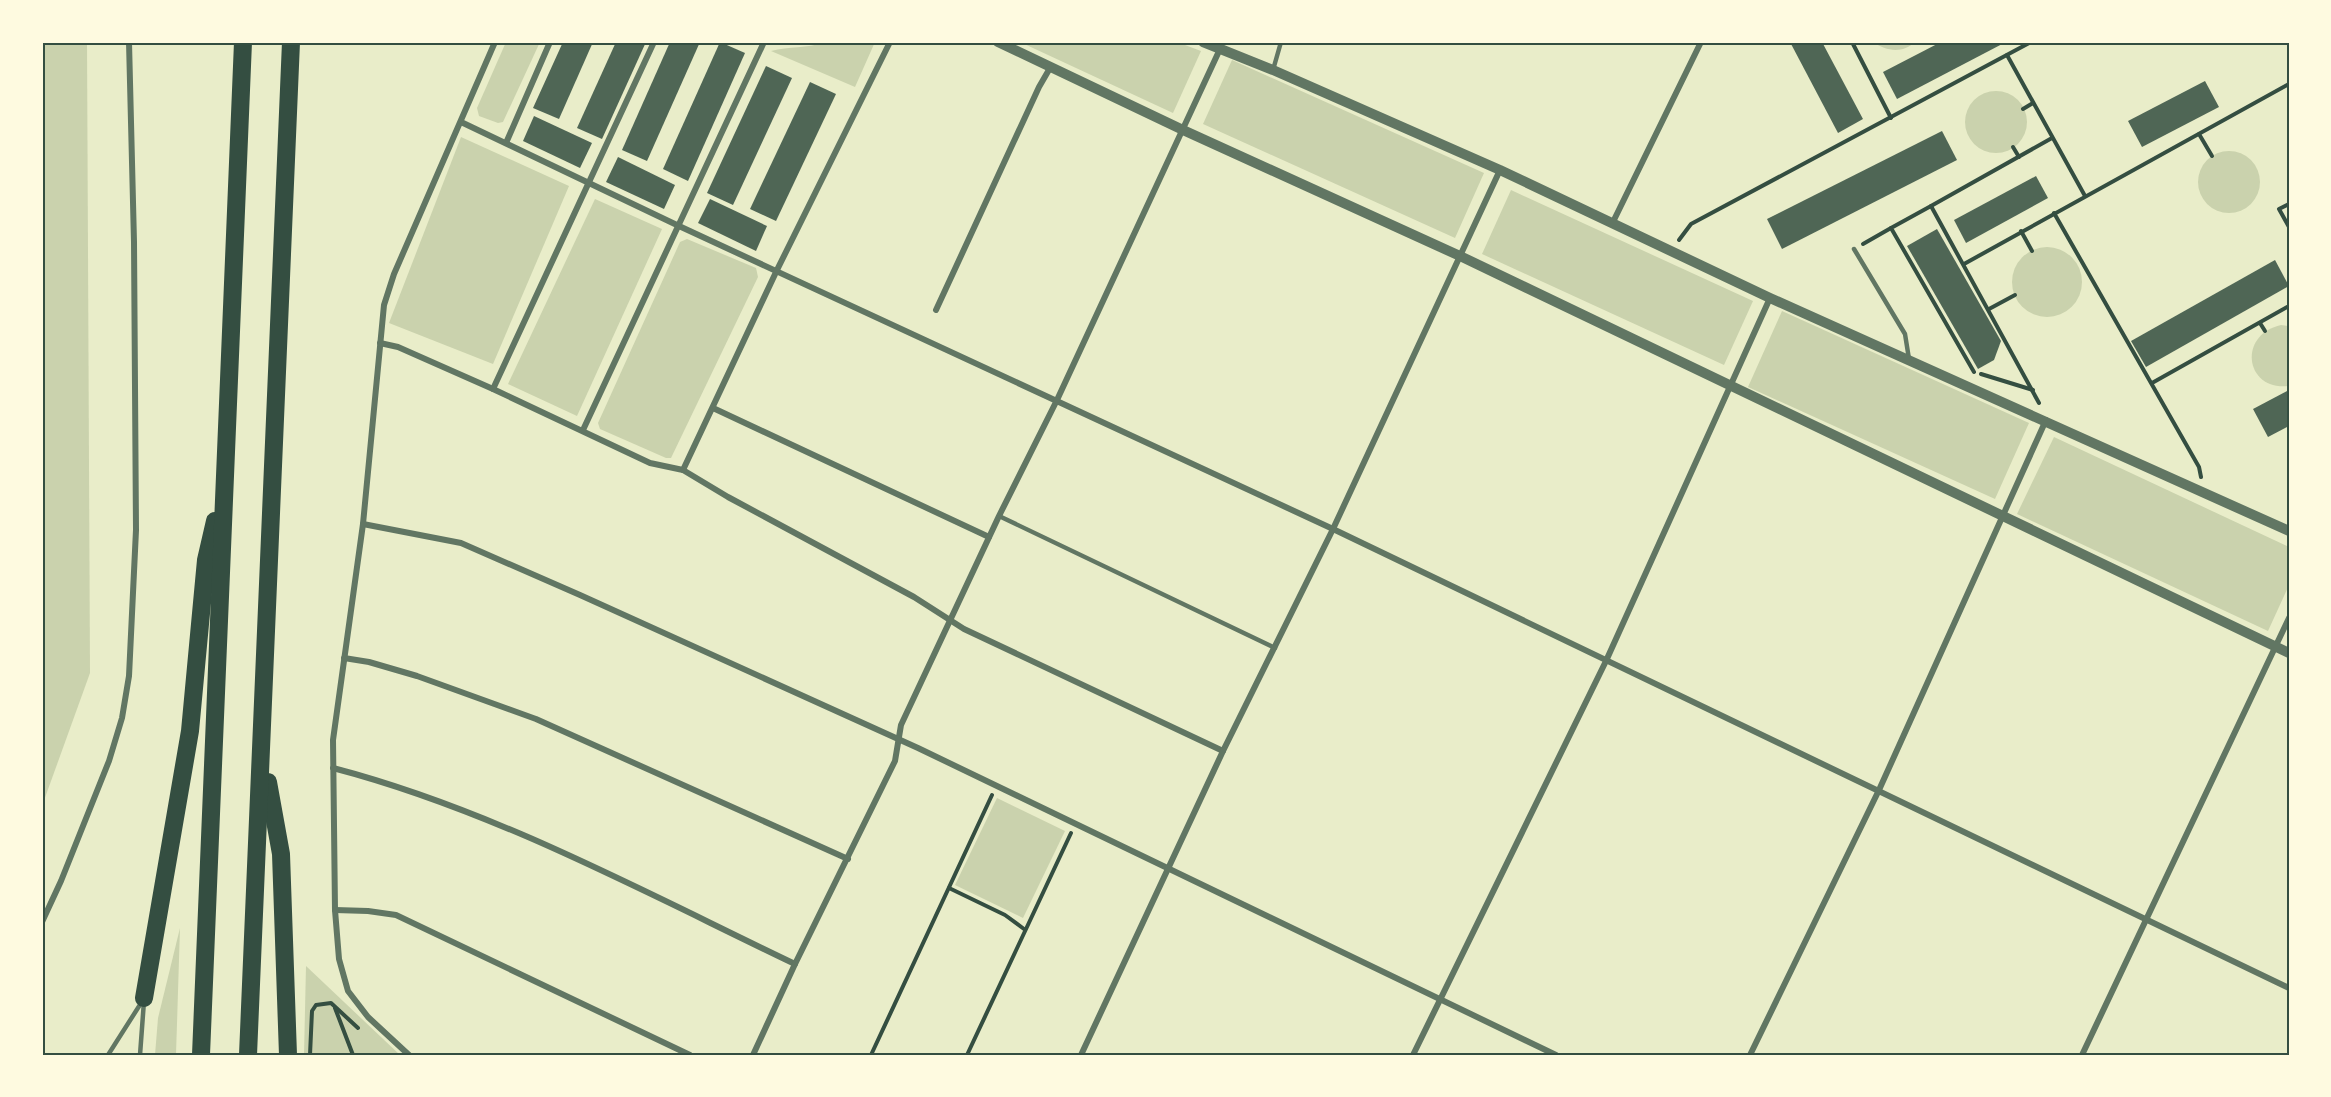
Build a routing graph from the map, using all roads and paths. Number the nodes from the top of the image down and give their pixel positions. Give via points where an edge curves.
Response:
1 (129, 42) edge
2 (243, 42) edge
3 (291, 42) edge
4 (495, 42) edge
5 (550, 42) edge
6 (654, 42) edge
7 (764, 42) edge
8 (890, 42) edge
9 (998, 42) edge
10 (1203, 42) edge
11 (1281, 42) edge
12 (1701, 42) edge
13 (1858, 42) edge
14 (2031, 42) edge
15 (1852, 43) edge
16 (1220, 49) junction
17 (2007, 55) junction
18 (1050, 68) junction
19 (1273, 70) junction
20 (2289, 84) edge
21 (2033, 103) junction
22 (2023, 109) dead end
23 (1891, 118) junction
24 (461, 122) junction
25 (1183, 130) junction
26 (2199, 134) junction
27 (2052, 138) junction
28 (506, 143) junction
29 (2013, 147) dead end
30 (2212, 156) dead end
31 (2019, 157) junction
32 (1500, 170) junction
33 (590, 183) junction
34 (2085, 196) junction
35 (2289, 204) edge
36 (1931, 206) junction
37 (2054, 213) junction
38 (1612, 224) junction
39 (679, 226) junction
40 (2289, 227) edge
41 (1891, 228) junction
42 (2021, 231) junction
43 (1854, 249) joint
44 (2032, 251) dead end
45 (1673, 252) junction
46 (1460, 256) junction
47 (1964, 264) junction
48 (777, 270) junction
49 (2015, 295) dead end
50 (1770, 298) junction
51 (2289, 306) edge
52 (1989, 309) junction
53 (936, 310) dead end
54 (2260, 323) junction
55 (2265, 331) dead end
56 (380, 343) junction
57 (1909, 359) junction
58 (2152, 383) junction
59 (1732, 385) junction
60 (493, 389) junction
61 (2032, 390) junction
62 (1057, 400) junction
63 (712, 408) junction
64 (2046, 420) junction
65 (583, 430) junction
66 (683, 470) junction
67 (225, 482) junction
68 (2204, 493) junction
69 (999, 516) junction
70 (2002, 517) junction
71 (363, 524) junction
72 (1333, 529) junction
73 (2289, 531) edge
74 (989, 537) junction
75 (2289, 618) edge
76 (951, 620) junction
77 (2276, 647) junction
78 (1275, 648) junction
79 (2289, 653) edge
80 (344, 658) junction
81 (1606, 661) junction
82 (897, 739) junction
83 (1223, 751) junction
84 (262, 752) junction
85 (333, 768) junction
86 (996, 786) junction
87 (1879, 790) junction
88 (1076, 824) junction
89 (848, 859) junction
90 (1170, 867) junction
91 (949, 888) junction
92 (335, 910) junction
93 (2148, 919) junction
94 (42, 922) edge
95 (1024, 929) junction
96 (795, 964) junction
97 (2289, 988) edge
98 (144, 998) junction
99 (1439, 1000) junction
100 (335, 1007) junction
101 (361, 1031) dead end
102 (108, 1055) edge
103 (140, 1055) edge
104 (201, 1055) edge
105 (248, 1055) edge
106 (288, 1055) edge
107 (310, 1055) edge
108 (353, 1055) edge
109 (409, 1055) edge
110 (690, 1055) edge
111 (753, 1055) edge
112 (872, 1055) edge
113 (967, 1055) edge
114 (1082, 1055) edge
115 (1413, 1055) edge
116 (1556, 1055) edge
117 (1750, 1055) edge
118 (2082, 1055) edge

1 - 94 street via 136,530 129,676 122,718 108,761
2 - 67 highway
3 - 84 highway
4 - 24 street
5 - 28 street
6 - 33 street
7 - 39 street
8 - 48 street
9 - 18 street
10 - 16 street
11 - 19 lane
12 - 38 street
13 - 15 path
14 - 17 path
15 - 23 path
16 - 19 street
16 - 25 street
17 - 21 path
17 - 23 path
18 - 25 street
18 - 53 street
19 - 32 street
20 - 26 path
21 - 22 path
21 - 27 path
23 - 45 path via 1691,224
24 - 28 street
24 - 56 street via 389,287
25 - 46 street
25 - 62 street
26 - 30 path
26 - 34 path
27 - 31 path
27 - 34 path
28 - 33 street
29 - 31 path
31 - 36 path
32 - 38 street
32 - 46 street
33 - 39 street
33 - 60 street
34 - 37 path
35 - 40 path via 2279,209
36 - 41 path
36 - 47 path
37 - 42 path
37 - 58 path
38 - 45 street
39 - 48 street
39 - 65 street
41 - 43 path
41 - 61 path via 1972,371
42 - 44 path
42 - 47 path
43 - 57 lane via 1905,334
45 - 50 street
46 - 59 street
46 - 72 street
47 - 52 path
48 - 62 street
48 - 63 street
49 - 52 path
50 - 57 street
50 - 59 street
51 - 54 path
52 - 61 path
54 - 55 path
54 - 58 path
56 - 60 street via 398,347
56 - 71 street
57 - 64 street
58 - 68 path via 2199,467
59 - 70 street
59 - 81 street
60 - 65 street
61 - 64 path
62 - 69 street
62 - 72 street
63 - 66 street
63 - 74 street
64 - 68 street
64 - 70 street
65 - 66 street via 650,463
66 - 76 street
67 - 98 highway via 206,560 190,731
67 - 104 highway
68 - 73 street
69 - 74 street
69 - 78 lane
70 - 77 street
70 - 87 street
71 - 80 street
71 - 82 street via 461,543
72 - 78 street
72 - 81 street
74 - 76 street
75 - 77 street
76 - 82 street
76 - 83 street
77 - 79 street
77 - 93 street
78 - 83 street
80 - 85 street via 335,715
80 - 89 street via 417,676 536,718
81 - 87 street
81 - 99 street
82 - 86 street
82 - 89 street via 895,761
83 - 90 street
84 - 105 highway
84 - 106 highway via 281,854
85 - 92 street
85 - 96 street via 443,802
86 - 88 street
86 - 91 path
87 - 93 street
87 - 117 street
88 - 90 street
88 - 95 path
89 - 96 street
90 - 99 street
90 - 114 street
91 - 95 path via 1005,915
91 - 112 path
92 - 109 street via 339,959 348,991 368,1017
92 - 110 street via 376,912 412,921
93 - 97 street
93 - 118 street
95 - 113 path
96 - 111 street
98 - 102 lane
98 - 103 lane
99 - 115 street
99 - 116 street
100 - 101 path
100 - 107 path via 323,1002 312,1011
100 - 108 path

